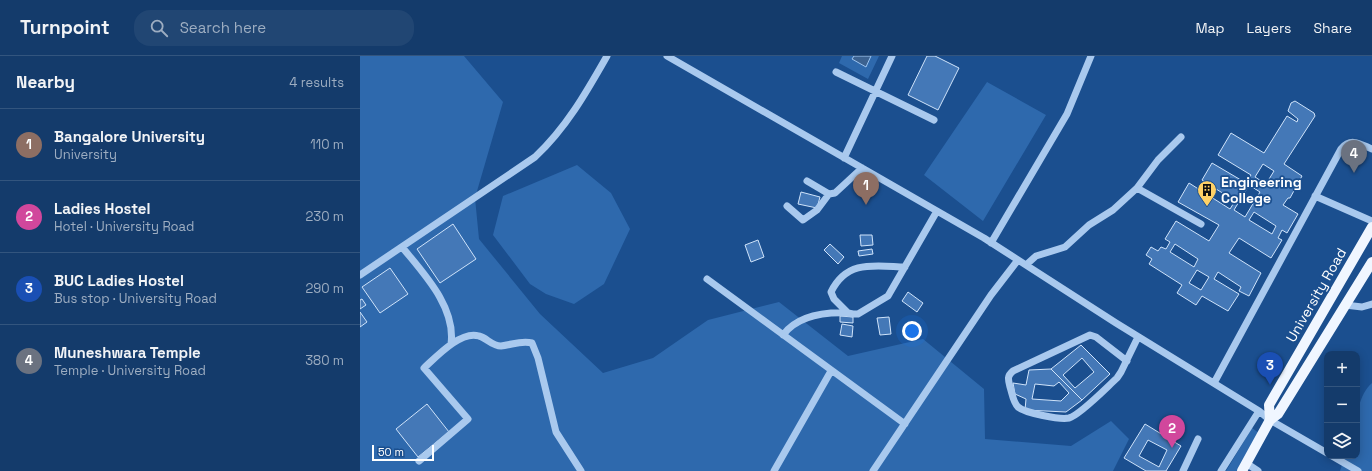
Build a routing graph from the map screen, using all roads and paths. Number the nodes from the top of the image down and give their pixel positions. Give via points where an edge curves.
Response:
1 (607, 56) edge
2 (667, 56) edge
3 (892, 56) edge
4 (1092, 56) edge
5 (836, 72) dead end
6 (876, 91) junction
7 (934, 120) dead end
8 (1181, 137) dead end
9 (1372, 149) edge
10 (844, 158) junction
11 (862, 168) junction
12 (806, 181) dead end
13 (1137, 188) junction
14 (829, 194) junction
15 (1315, 196) junction
16 (787, 206) dead end
17 (937, 211) junction
18 (1372, 221) edge
19 (1201, 224) dead end
20 (1372, 227) edge
21 (991, 243) junction
22 (402, 247) junction
23 (1018, 260) junction
24 (1372, 262) edge
25 (1026, 265) junction
26 (905, 267) junction
27 (360, 275) edge
28 (707, 280) dead end
29 (1372, 304) edge
30 (1345, 305) junction
31 (848, 313) junction
32 (783, 335) junction
33 (1138, 337) junction
34 (451, 344) junction
35 (1127, 361) junction
36 (831, 371) junction
37 (1214, 383) junction
38 (1259, 410) junction
39 (1270, 420) junction
40 (904, 424) junction
41 (1198, 439) dead end
42 (1324, 451) edge
43 (1337, 459) edge
44 (419, 461) dead end
45 (1244, 467) edge
46 (581, 471) edge
47 (774, 471) edge
48 (873, 471) edge
49 (1183, 471) edge
50 (1221, 471) edge
51 (1258, 471) edge
52 (1358, 471) edge

1 - 22 street via 576,109 554,139 535,157
2 - 10 street
3 - 6 street
4 - 21 street via 1067,114
5 - 6 street
6 - 7 street
6 - 10 street
8 - 13 street via 1158,160
9 - 15 street via 1352,141 1345,144
10 - 11 street
11 - 14 street via 839,190
11 - 17 street
12 - 14 street
13 - 19 street
13 - 25 street via 1065,247 1036,256
14 - 16 street via 817,210 803,220
15 - 18 street
15 - 37 street
17 - 21 street
17 - 26 street
20 - 39 main road, University Road via 1268,405
21 - 23 street
22 - 27 street
22 - 34 street via 439,295 452,333
23 - 25 street
23 - 40 street
24 - 30 main road, University Road
25 - 33 street
26 - 31 street via 888,296 858,314
26 - 31 street via 863,265 849,271 831,292 834,299
28 - 32 street
29 - 30 street via 1362,307
30 - 39 main road, University Road via 1278,414
31 - 32 street via 828,312 804,318 789,327
32 - 36 street
33 - 35 street
33 - 37 street
34 - 44 street via 424,368 468,419
34 - 46 street via 468,335 478,335 501,346 532,342 556,432
35 - 35 street via 1117,378 1069,418 1025,411 1017,406 1008,379 1013,371 1090,335
36 - 40 street
36 - 47 street
37 - 38 street
38 - 39 street
38 - 50 street
39 - 42 street
39 - 45 main road, University Road
40 - 48 street
41 - 49 street
43 - 52 street
45 - 51 street

